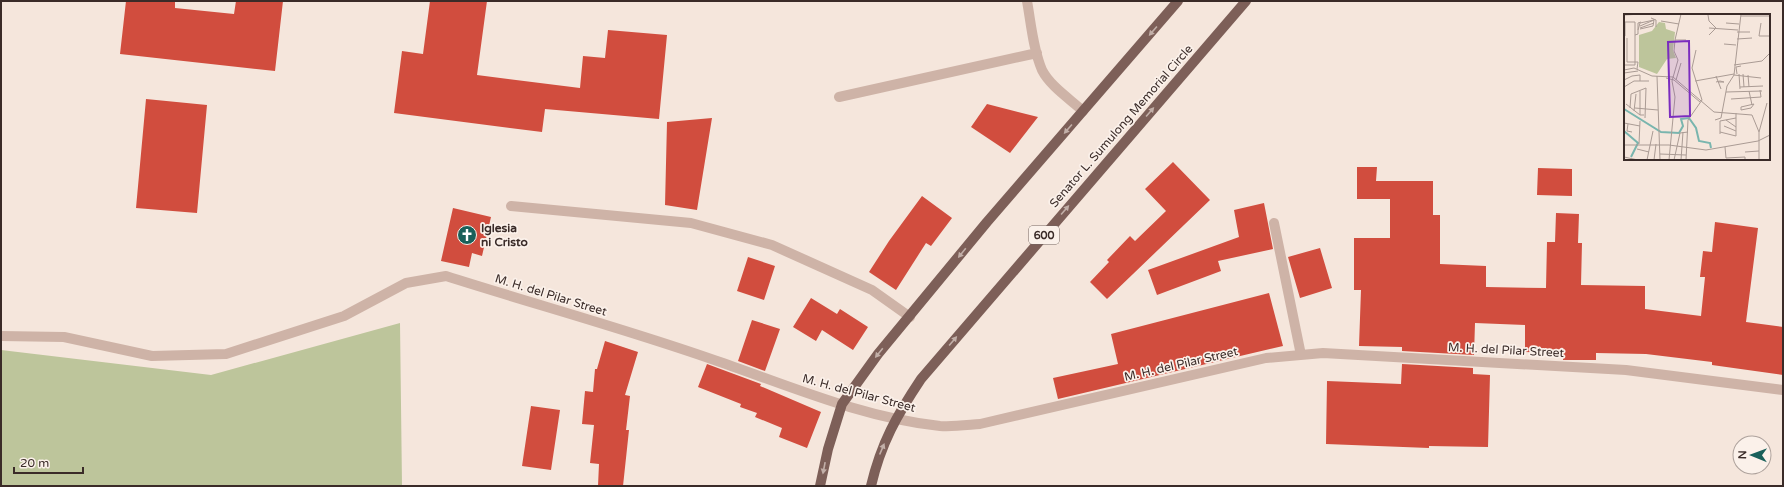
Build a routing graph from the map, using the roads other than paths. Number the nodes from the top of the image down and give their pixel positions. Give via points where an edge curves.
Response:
1 (1027, 1) edge
2 (1178, 1) edge
3 (1246, 1) edge
4 (1037, 53) junction
5 (839, 97) dead end
6 (1083, 112) junction
7 (512, 206) dead end
8 (1274, 223) dead end
9 (910, 317) junction
10 (1, 336) edge
11 (1301, 355) junction
12 (1783, 390) edge
13 (842, 404) junction
14 (895, 418) junction
15 (820, 486) edge
16 (871, 486) edge

1 - 4 street
2 -> 6 main road
14 -> 3 main road, Senator L. Sumulong Memorial Circle / 600 via 926,372
4 - 5 street
4 - 6 street via 1043,71 1054,86
6 -> 9 main road via 987,222
7 - 9 street via 691,223 758,241 872,290
8 - 11 street
9 -> 13 main road via 878,354
10 - 13 street, M. H. del Pilar Street via 64,337 152,356 226,354 344,316 406,283 446,276 720,362
11 - 12 street, M. H. del Pilar Street via 1323,353 1626,370
11 - 14 street, M. H. del Pilar Street via 1266,358 980,424 942,426
13 - 14 street, M. H. del Pilar Street
13 -> 15 main road
16 -> 14 main road, Senator L. Sumulong Memorial Circle / 600 via 877,461

